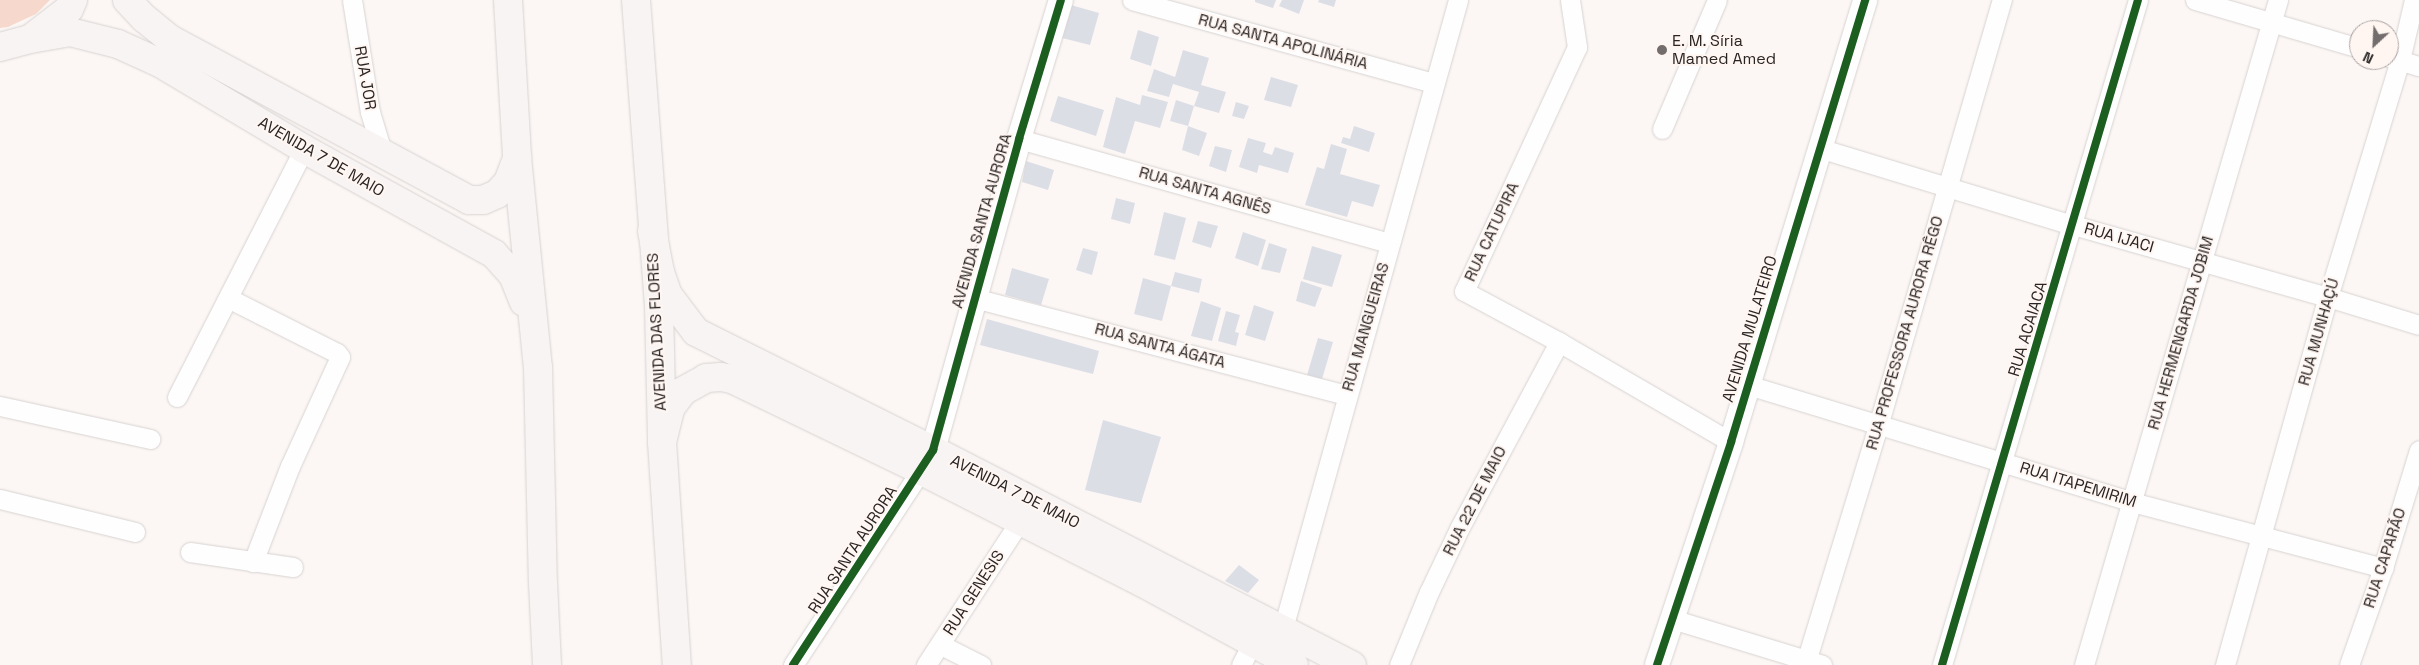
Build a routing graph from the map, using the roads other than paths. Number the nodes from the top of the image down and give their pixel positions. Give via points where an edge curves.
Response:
1 (73, 0) edge
2 (127, 0) edge
3 (352, 0) edge
4 (508, 0) edge
5 (636, 0) edge
6 (1061, 0) edge
7 (1132, 0) edge
8 (1458, 0) edge
9 (1570, 0) edge
10 (1717, 0) edge
11 (1865, 0) edge
12 (2002, 0) edge
13 (2138, 0) edge
14 (2195, 0) edge
15 (2278, 0) edge
16 (2414, 0) edge
17 (2271, 23) junction
18 (30, 39) junction
19 (2399, 44) edge
20 (2349, 45) edge
21 (0, 47) edge
22 (2399, 60) edge
23 (2419, 66) edge
24 (2391, 70) edge
25 (1434, 84) junction
26 (1662, 129) dead end
27 (1019, 139) junction
28 (1819, 148) junction
29 (304, 149) junction
30 (383, 155) junction
31 (517, 158) junction
32 (1948, 187) junction
33 (2073, 225) junction
34 (652, 231) junction
35 (1390, 244) junction
36 (2201, 263) junction
37 (2328, 297) junction
38 (228, 298) junction
39 (974, 298) junction
40 (2419, 325) edge
41 (1559, 342) junction
42 (538, 367) junction
43 (1748, 385) junction
44 (1347, 395) junction
45 (177, 397) dead end
46 (0, 406) edge
47 (1878, 426) junction
48 (150, 439) dead end
49 (662, 442) junction
50 (1730, 442) junction
51 (2419, 450) edge
52 (927, 461) junction
53 (2002, 462) junction
54 (0, 499) edge
55 (2132, 502) junction
56 (1020, 521) junction
57 (135, 532) dead end
58 (2261, 536) junction
59 (190, 552) dead end
60 (254, 562) junction
61 (293, 567) dead end
62 (2383, 568) junction
63 (1672, 619) junction
64 (1283, 629) junction
65 (941, 645) junction
66 (1266, 657) edge
67 (1811, 663) edge
68 (547, 665) edge
69 (677, 665) edge
70 (794, 665) edge
71 (926, 665) edge
72 (981, 665) edge
73 (1352, 665) edge
74 (1400, 665) edge
75 (1657, 665) edge
76 (1942, 665) edge
77 (2084, 665) edge
78 (2225, 665) edge
79 (2348, 665) edge

1 - 18 main road via 69,9
2 - 30 main road, AVENIDA 7 DE MAIO via 170,39
3 - 30 street, RUA JOR via 370,112
4 - 31 main road
5 - 34 main road, AVENIDA DAS FLORES
6 - 27 street, AVENIDA SANTA AURORA
7 - 25 street, RUA SANTA APOLINÁRIA
8 - 25 street, RUA MANGUEIRAS
9 - 41 street, RUA CATUPIRA via 1577,46 1464,291
10 - 26 street
11 - 28 street, AVENIDA MULATEIRO
12 - 32 street, RUA PROFESSORA AURORA RÊGO
13 - 33 street, RUA ACAIACA
14 - 17 street
15 - 17 street, RUA HERMENGARDA JOBIM
16 - 19 street, RUA MUNHAÇÚ
17 - 20 street
17 - 36 street, RUA HERMENGARDA JOBIM
18 - 21 main road, AVENIDA 7 DE MAIO
18 - 29 main road, AVENIDA 7 DE MAIO via 70,32 118,44 160,63
22 - 23 street
24 - 37 street, RUA MUNHAÇÚ
25 - 35 street, RUA MANGUEIRAS
27 - 35 street, RUA SANTA AGNÊS
27 - 39 street, AVENIDA SANTA AURORA
28 - 32 street, RUA IJACI
28 - 43 street, AVENIDA MULATEIRO
29 - 38 street
29 - 42 main road, AVENIDA 7 DE MAIO via 494,254 513,275 520,290
30 - 31 main road, AVENIDA 7 DE MAIO via 469,200 483,200 497,194 508,182
31 - 42 main road
32 - 33 street, RUA IJACI
32 - 47 street, RUA PROFESSORA AURORA RÊGO
33 - 36 street, RUA IJACI
33 - 53 street, RUA ACAIACA
34 - 49 main road, AVENIDA DAS FLORES via 659,306
34 - 52 main road, AVENIDA 7 DE MAIO via 668,295 696,332
35 - 44 street, RUA MANGUEIRAS
36 - 37 street, RUA IJACI
36 - 55 street, RUA HERMENGARDA JOBIM
37 - 40 street, RUA IJACI
37 - 58 street, RUA MUNHAÇÚ
38 - 45 street
38 - 60 street via 340,357 290,466
39 - 44 street, RUA SANTA ÁGATA
39 - 52 street, AVENIDA SANTA AURORA
41 - 50 street, RUA CATUPIRA
41 - 74 street, RUA 22 DE MAIO via 1460,527 1429,592
42 - 68 main road
43 - 47 street, RUA ITAPEMIRIM
43 - 50 street, AVENIDA MULATEIRO
44 - 64 street, RUA MANGUEIRAS
46 - 48 street
47 - 53 street, RUA ITAPEMIRIM
47 - 67 street, RUA PROFESSORA AURORA RÊGO
49 - 52 main road, AVENIDA 7 DE MAIO via 668,415 676,399 694,383 721,377
49 - 69 main road, AVENIDA DAS FLORES
50 - 63 street, AVENIDA MULATEIRO
51 - 62 street, RUA CAPARÃO
52 - 56 main road, AVENIDA 7 DE MAIO
52 - 64 main road, AVENIDA 7 DE MAIO
52 - 70 street, RUA SANTA AURORA
53 - 55 street, RUA ITAPEMIRIM
53 - 76 street, RUA ACAIACA
54 - 57 street
55 - 58 street, RUA ITAPEMIRIM
55 - 77 street, RUA HERMENGARDA JOBIM
56 - 65 street, RUA GENESIS
56 - 66 main road, AVENIDA 7 DE MAIO via 1140,582
58 - 62 street, RUA ITAPEMIRIM
58 - 78 street, RUA MUNHAÇÚ
59 - 60 street
60 - 61 street
62 - 79 street, RUA CAPARÃO
63 - 67 street
63 - 75 street, AVENIDA MULATEIRO
64 - 66 street, RUA MANGUEIRAS
64 - 73 main road, AVENIDA 7 DE MAIO
65 - 71 street, RUA GENESIS
65 - 72 street

